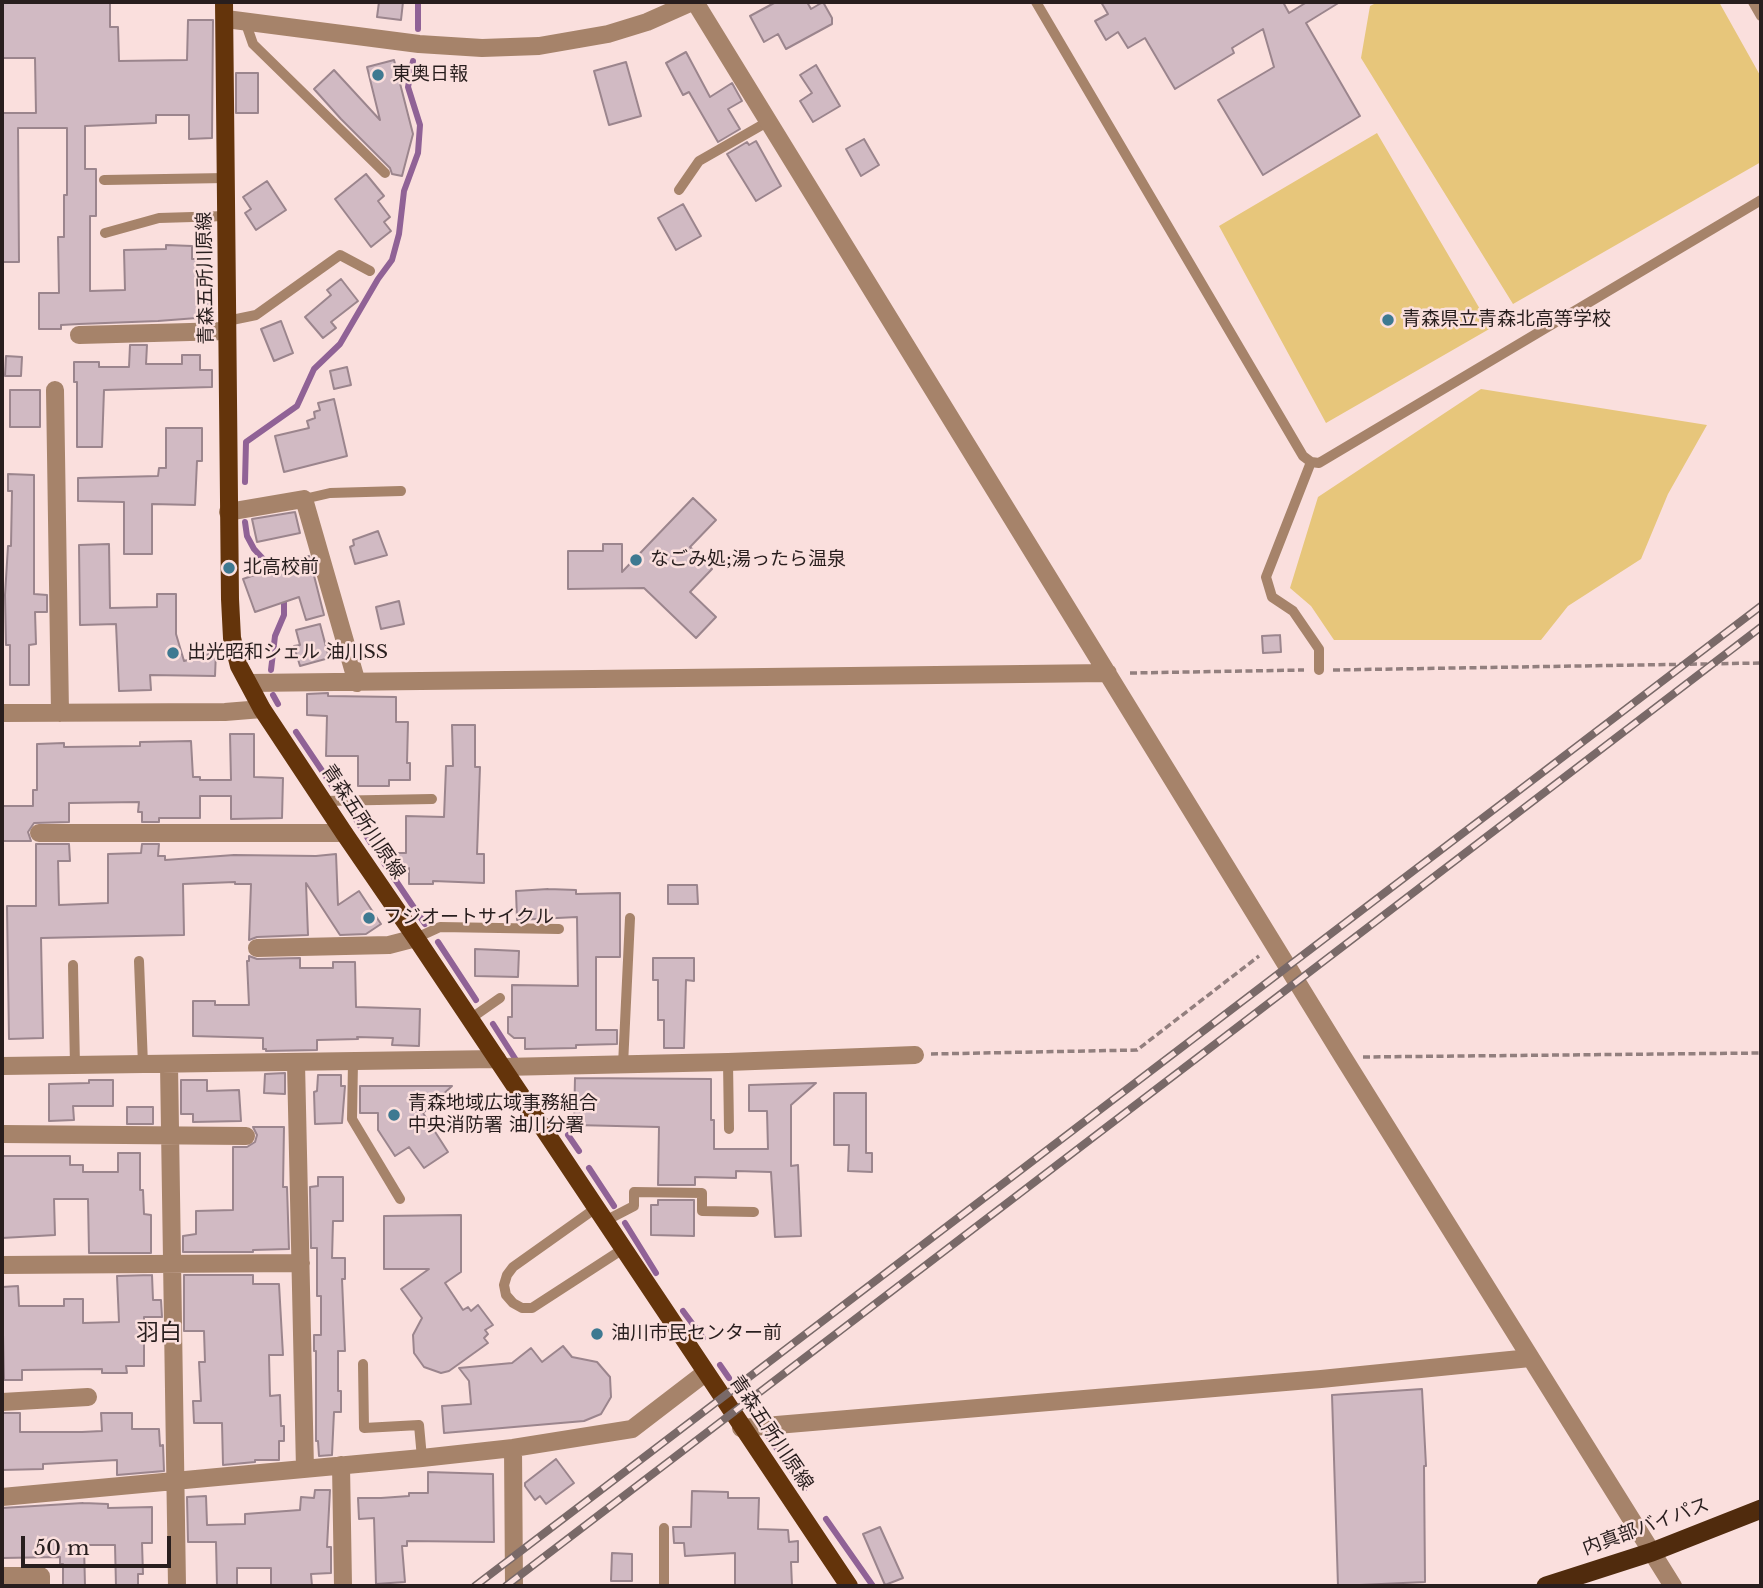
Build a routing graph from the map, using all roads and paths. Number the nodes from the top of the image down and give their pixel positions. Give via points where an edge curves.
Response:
1 (694, 2) edge
2 (1035, 2) edge
3 (1753, 2) edge
4 (225, 10) edge
5 (1761, 16) edge
6 (245, 21) junction
7 (768, 121) junction
8 (385, 173) dead end
9 (226, 178) junction
10 (104, 180) dead end
11 (679, 190) dead end
12 (1761, 201) edge
13 (226, 216) junction
14 (105, 233) dead end
15 (370, 271) dead end
16 (227, 326) junction
17 (79, 335) dead end
18 (55, 390) dead end
19 (1311, 462) junction
20 (401, 491) dead end
21 (304, 499) junction
22 (228, 512) junction
23 (1761, 663) edge
24 (1319, 670) junction
25 (1108, 673) junction
26 (249, 683) junction
27 (357, 683) junction
28 (262, 709) junction
29 (2, 713) edge
30 (60, 713) junction
31 (432, 799) dead end
32 (323, 801) junction
33 (38, 832) dead end
34 (344, 833) junction
35 (630, 918) dead end
36 (559, 929) dead end
37 (416, 937) junction
38 (1275, 944) junction
39 (257, 948) dead end
40 (139, 961) dead end
41 (73, 965) dead end
42 (500, 998) dead end
43 (470, 1019) junction
44 (1761, 1053) edge
45 (915, 1055) joint
46 (1343, 1057) junction
47 (354, 1062) junction
48 (728, 1062) junction
49 (296, 1063) junction
50 (500, 1063) junction
51 (143, 1065) junction
52 (169, 1065) junction
53 (623, 1065) junction
54 (2, 1066) edge
55 (75, 1066) junction
56 (729, 1129) dead end
57 (2, 1135) edge
58 (169, 1135) junction
59 (246, 1136) dead end
60 (400, 1199) dead end
61 (754, 1212) dead end
62 (600, 1214) junction
63 (623, 1249) junction
64 (171, 1264) junction
65 (301, 1264) junction
66 (2, 1265) edge
67 (1531, 1358) junction
68 (363, 1364) dead end
69 (705, 1373) junction
70 (88, 1397) dead end
71 (2, 1402) edge
72 (741, 1427) junction
73 (513, 1448) junction
74 (422, 1458) junction
75 (341, 1465) junction
76 (305, 1469) junction
77 (175, 1483) junction
78 (2, 1497) edge
79 (1761, 1509) edge
80 (664, 1528) dead end
81 (1652, 1552) junction
82 (2, 1576) edge
83 (41, 1586) edge
84 (177, 1586) edge
85 (343, 1586) edge
86 (514, 1586) edge
87 (664, 1586) edge
88 (849, 1586) edge
89 (1546, 1586) edge
90 (1673, 1586) edge

1 - 6 street via 608,34 539,46 419,44
1 - 7 street
2 - 19 lane via 1303,456
3 - 5 lane
4 - 6 street
4 - 9 main road, 青森五所川原線
6 - 8 lane via 253,44
7 - 11 lane via 699,161
7 - 25 street
9 - 10 lane
9 - 13 main road, 青森五所川原線
12 - 19 lane via 1319,463
13 - 14 lane via 159,218
13 - 16 main road, 青森五所川原線
15 - 16 lane via 340,255 256,315
16 - 17 street
16 - 22 main road, 青森五所川原線
18 - 30 street
19 - 24 lane via 1266,577 1272,597 1293,611 1319,649
20 - 21 lane via 330,493
21 - 22 street
21 - 27 street
22 - 26 main road, 青森五所川原線 via 232,638
23 - 24 path
24 - 25 path
25 - 27 street
25 - 38 street
26 - 27 street
26 - 28 main road, 青森五所川原線
28 - 30 street
28 - 32 main road, 青森五所川原線
29 - 30 street
31 - 32 lane
32 - 34 main road, 青森五所川原線
33 - 34 street
34 - 37 main road, 青森五所川原線
35 - 53 lane
36 - 37 lane via 440,927
37 - 39 street via 389,946
37 - 43 main road, 青森五所川原線
38 - 45 path via 1137,1050
38 - 46 street
40 - 51 lane
41 - 55 lane
42 - 43 lane
43 - 50 main road, 青森五所川原線
44 - 46 path
45 - 48 street
46 - 67 street
47 - 49 street
47 - 50 street
47 - 60 lane via 352,1119
48 - 53 street
48 - 56 lane
49 - 52 street
49 - 65 street
50 - 53 street
50 - 62 main road, 青森五所川原線
51 - 52 street
51 - 55 street
52 - 58 street
54 - 55 street
57 - 58 street
58 - 59 street
58 - 64 street
61 - 62 lane via 702,1211 702,1193 634,1192 634,1206
62 - 63 main road, 青森五所川原線
62 - 63 lane via 513,1267 504,1285 506,1295 522,1308 532,1308
63 - 69 main road, 青森五所川原線
64 - 65 street
64 - 66 street
64 - 77 street
65 - 76 street
67 - 72 street
67 - 81 street
68 - 74 lane via 365,1428 419,1425
69 - 72 main road, 青森五所川原線
69 - 73 street via 632,1429
70 - 71 street
72 - 88 main road, 青森五所川原線
73 - 74 street
73 - 86 street
74 - 75 street
75 - 76 street
75 - 85 street
76 - 77 street
77 - 78 street
77 - 84 street
79 - 81 highway, 内真部バイパス
80 - 87 lane
81 - 89 highway, 内真部バイパス
81 - 90 street
82 - 83 street via 41,1576

